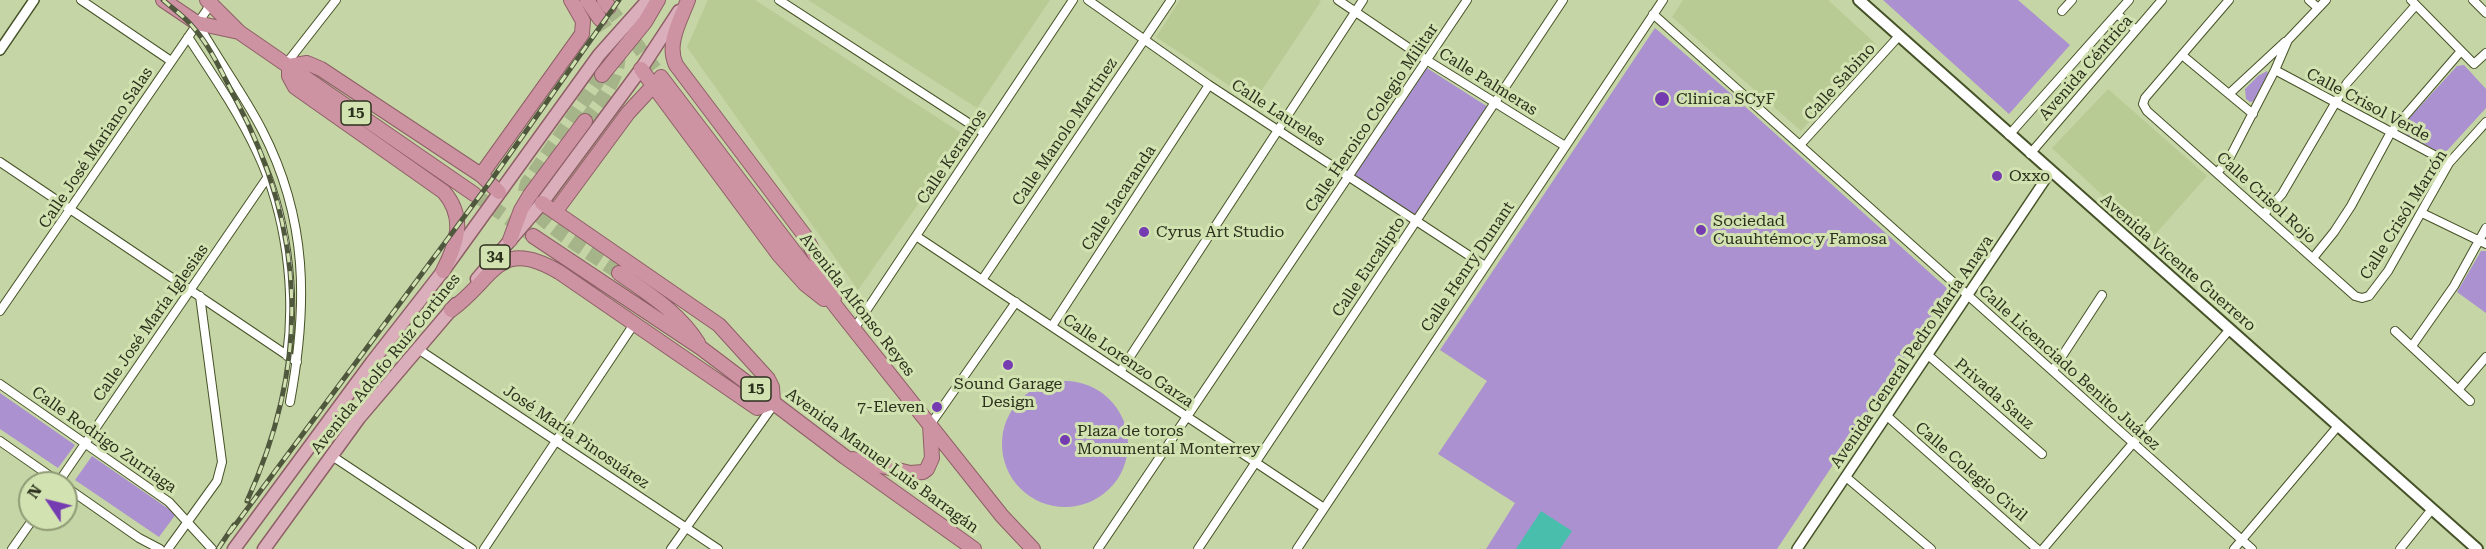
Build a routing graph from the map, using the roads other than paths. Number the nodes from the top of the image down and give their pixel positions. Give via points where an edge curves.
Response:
1 (34, 0) edge
2 (81, 0) edge
3 (163, 0) edge
4 (336, 0) edge
5 (571, 0) edge
6 (587, 0) edge
7 (648, 0) edge
8 (658, 0) edge
9 (687, 0) edge
10 (779, 0) edge
11 (1073, 0) edge
12 (1088, 0) edge
13 (1171, 0) edge
14 (1338, 0) edge
15 (1363, 0) edge
16 (1467, 0) edge
17 (1563, 0) edge
18 (1663, 0) edge
19 (1859, 0) edge
20 (2072, 0) edge
21 (2129, 0) edge
22 (2162, 0) edge
23 (2229, 0) edge
24 (2309, 0) edge
25 (2326, 0) edge
26 (2473, 0) edge
27 (211, 1) edge
28 (2414, 2) edge
29 (2318, 8) junction
30 (1356, 11) junction
31 (2062, 11) dead end
32 (2486, 13) edge
33 (1653, 14) junction
34 (2117, 14) junction
35 (600, 19) tunnel mouth
36 (197, 22) junction
37 (2136, 30) junction
38 (239, 32) junction
39 (1899, 36) junction
40 (188, 37) junction
41 (1144, 39) junction
42 (2288, 40) junction
43 (0, 50) edge
44 (2461, 51) junction
45 (2486, 53) edge
46 (2181, 55) junction
47 (171, 61) junction
48 (1428, 61) junction
49 (288, 65) junction
50 (640, 69) junction
51 (2275, 70) junction
52 (602, 75) tunnel mouth
53 (657, 82) junction
54 (1209, 85) junction
55 (2229, 94) junction
56 (1495, 102) junction
57 (2334, 102) junction
58 (2253, 114) junction
59 (585, 121) tunnel mouth
60 (2486, 122) edge
61 (1279, 130) junction
62 (2391, 132) junction
63 (984, 133) junction
64 (2009, 135) junction
65 (1800, 145) junction
66 (1565, 146) junction
67 (2030, 154) junction
68 (0, 162) edge
69 (2449, 163) junction
70 (2050, 171) junction
71 (2217, 173) junction
72 (481, 175) junction
73 (1349, 176) junction
74 (267, 178) junction
75 (499, 192) junction
76 (474, 194) tunnel mouth
77 (542, 203) junction
78 (70, 210) junction
79 (555, 212) junction
80 (2422, 213) junction
81 (2264, 214) junction
82 (1416, 221) junction
83 (2486, 228) edge
84 (533, 236) tunnel mouth
85 (916, 236) junction
86 (510, 240) junction
87 (2483, 242) edge
88 (2313, 258) junction
89 (1485, 266) junction
90 (443, 271) junction
91 (620, 273) tunnel mouth
92 (982, 280) junction
93 (190, 290) junction
94 (1968, 295) junction
95 (2102, 295) dead end
96 (200, 296) junction
97 (2369, 296) joint
98 (1016, 302) junction
99 (837, 308) junction
100 (451, 310) junction
101 (0, 311) edge
102 (634, 324) junction
103 (1052, 326) junction
104 (854, 329) junction
105 (2230, 329) junction
106 (2395, 331) dead end
107 (2412, 346) junction
108 (701, 348) junction
109 (418, 349) junction
110 (1928, 355) junction
111 (287, 356) junction
112 (2486, 357) edge
113 (297, 362) junction
114 (2053, 370) junction
115 (1120, 372) junction
116 (0, 384) edge
117 (2458, 390) junction
118 (2470, 401) dead end
119 (290, 402) dead end
120 (774, 403) junction
121 (1887, 416) junction
122 (1188, 417) junction
123 (930, 425) junction
124 (2338, 426) junction
125 (555, 439) junction
126 (0, 441) edge
127 (85, 442) junction
128 (2132, 444) junction
129 (2042, 454) dead end
130 (332, 456) junction
131 (845, 457) junction
132 (1255, 462) junction
133 (42, 471) edge
134 (67, 471) edge
135 (1846, 477) junction
136 (78, 495) edge
137 (1324, 508) junction
138 (2432, 509) junction
139 (188, 521) junction
140 (686, 528) junction
141 (25, 531) edge
142 (2242, 540) junction
143 (12, 549) edge
144 (160, 549) edge
145 (168, 549) edge
146 (212, 549) edge
147 (234, 549) edge
148 (264, 549) edge
149 (472, 549) edge
150 (484, 549) edge
151 (671, 549) edge
152 (718, 549) edge
153 (974, 549) edge
154 (1034, 549) edge
155 (1098, 549) edge
156 (1198, 549) edge
157 (1297, 549) edge
158 (1797, 549) edge
159 (1931, 549) edge
160 (2037, 549) edge
161 (2043, 549) edge
162 (2234, 549) edge
163 (2252, 549) edge
164 (2400, 549) edge
165 (2476, 549) edge

1 - 43 street
2 - 47 street
3 - 36 highway, 15
4 - 49 street
5 - 72 highway via 583,21 582,34
6 - 35 highway
7 - 75 main road, Avenida Adolfo Ruíz Cortines / 34 via 599,55
8 - 52 highway
9 - 50 main road, Avenida Adolfo Ruíz Cortines / 34
9 - 99 highway via 672,43 676,65 805,236
10 - 63 street
11 - 63 street, Calle Keramos
12 - 41 street, Calle Laureles
13 - 41 street, Calle Manolo Martínez
14 - 30 street, Calle Palmeras
15 - 30 street
16 - 48 street, Calle Heroico Colegio Militar
17 - 56 street, Calle Eucalipto
18 - 33 street, Calle Henry Dunant
19 - 39 main road, Avenida Vicente Guerrero
20 - 31 street
21 - 34 street, Avenida Céntrica
22 - 37 street, Avenida Céntrica
23 - 46 street
24 - 29 street
25 - 29 street
26 - 32 street
27 - 36 street, Calle José Mariano Salas
27 - 38 highway, 15
28 - 44 street
28 - 57 street
29 - 42 street
30 - 48 street, Calle Palmeras
30 - 61 street
33 - 65 street, Calle Licenciado Benito Juárez
33 - 66 street, Calle Henry Dunant
34 - 37 street
34 - 64 street, Avenida Céntrica
36 - 38 highway, 15
36 - 40 street, Calle José Mariano Salas
36 - 113 street via 261,129 288,193 302,273
37 - 67 street, Avenida Céntrica
38 - 49 highway, 15
39 - 64 main road, Avenida Vicente Guerrero
39 - 65 street, Calle Sabino
40 - 47 street, Calle José Mariano Salas
40 - 74 street via 239,118
41 - 54 street, Calle Laureles
41 - 92 street, Calle Manolo Martínez
42 - 51 street
42 - 55 street
44 - 45 street via 2474,64
44 - 62 street
46 - 55 street
46 - 71 street, Calle Crisol Rojo via 2143,100 2147,111
47 - 78 street, Calle José Mariano Salas
48 - 56 street, Calle Palmeras
48 - 73 street, Calle Heroico Colegio Militar
49 - 72 highway via 307,63 321,69
49 - 76 highway, 15
49 - 90 highway via 295,87 449,198 458,230 456,245
50 - 53 highway
50 - 77 main road, Avenida Adolfo Ruíz Cortines / 34
51 - 57 street, Calle Crisol Verde
51 - 58 street
53 - 79 highway via 628,113
53 - 99 highway via 778,255 805,284
54 - 61 street, Calle Laureles
54 - 103 street, Calle Jacaranda
55 - 58 street
56 - 66 street, Calle Palmeras
56 - 82 street, Calle Eucalipto
57 - 62 street, Calle Crisol Verde
57 - 81 street via 2282,194
58 - 71 street
59 - 86 highway via 530,195
60 - 69 street, Calle Crisól Marrón
61 - 73 street, Calle Laureles
61 - 115 street
62 - 69 street, Calle Crisol Verde
62 - 88 street via 2351,206
63 - 85 street, Calle Keramos
64 - 67 main road, Avenida Vicente Guerrero
65 - 94 street, Calle Licenciado Benito Juárez
66 - 89 street, Calle Henry Dunant
67 - 70 main road, Avenida Vicente Guerrero
68 - 78 street
69 - 80 street, Calle Crisól Marrón
70 - 94 street, Avenida General Pedro María Anaya
70 - 105 main road, Avenida Vicente Guerrero
71 - 81 street, Calle Crisol Rojo
72 - 75 highway
73 - 82 street, Calle Laureles
73 - 122 street, Calle Heroico Colegio Militar
74 - 93 street, Calle José María Iglesias
74 - 111 street via 286,258 290,300
75 - 90 main road, Avenida Adolfo Ruíz Cortines / 34
77 - 79 highway
77 - 86 main road, Avenida Adolfo Ruíz Cortines / 34
78 - 93 street
78 - 101 street, Calle José Mariano Salas
79 - 120 highway via 719,325 768,379
80 - 87 street
80 - 97 street, Calle Crisól Marrón
81 - 88 street, Calle Crisol Rojo
82 - 89 street, Calle Laureles
82 - 132 street, Calle Eucalipto
83 - 87 street
84 - 108 highway, Avenida Manuel Luis Barragán / 15
85 - 92 street, Calle Lorenzo Garza
85 - 104 street, Calle Keramos
86 - 100 main road, Avenida Adolfo Ruíz Cortines / 34
87 - 107 street
88 - 97 street, Calle Crisol Rojo via 2355,296
89 - 137 street, Calle Henry Dunant
90 - 147 main road, Avenida Adolfo Ruíz Cortines / 34
91 - 108 highway via 676,315
92 - 98 street, Calle Lorenzo Garza
93 - 96 street
93 - 127 street, Calle José María Iglesias
94 - 110 street, Avenida General Pedro María Anaya
94 - 114 street, Calle Licenciado Benito Juárez
95 - 114 street
96 - 111 street
96 - 139 street via 222,462 217,481
98 - 103 street, Calle Lorenzo Garza
98 - 123 street
99 - 104 highway, Avenida Alfonso Reyes
100 - 102 highway via 503,261 519,256 545,264
100 - 109 main road, Avenida Adolfo Ruíz Cortines / 34
102 - 120 highway via 757,408
102 - 125 street
103 - 115 street, Calle Lorenzo Garza
104 - 123 highway, Avenida Alfonso Reyes
105 - 124 main road, Avenida Vicente Guerrero
105 - 128 street
106 - 107 street
107 - 117 street
108 - 120 highway, Avenida Manuel Luis Barragán / 15
109 - 125 street, José María Pinosuárez
109 - 130 main road, Avenida Adolfo Ruíz Cortines / 34
110 - 121 street, Avenida General Pedro María Anaya
110 - 129 street, Privada Sauz
111 - 113 street
112 - 117 street
113 - 119 street
114 - 128 street, Calle Licenciado Benito Juárez
115 - 122 street, Calle Lorenzo Garza
116 - 127 street, Calle Rodrigo Zurriaga
117 - 118 street
120 - 131 highway, Avenida Manuel Luis Barragán / 15
120 - 140 street
121 - 135 street, Avenida General Pedro María Anaya
121 - 160 street, Calle Colegio Civil
122 - 132 street, Calle Lorenzo Garza
122 - 155 street, Calle Heroico Colegio Militar
123 - 131 highway via 932,458 922,472 910,473
123 - 154 highway, Avenida Alfonso Reyes via 1002,516
124 - 138 main road, Avenida Vicente Guerrero
124 - 142 street
125 - 140 street, José María Pinosuárez
125 - 150 street
126 - 133 street
127 - 134 street, Calle José María Iglesias
127 - 139 street, Calle Rodrigo Zurriaga via 169,502
128 - 142 street, Calle Licenciado Benito Juárez
128 - 161 street
130 - 148 main road, Avenida Adolfo Ruíz Cortines / 34
130 - 149 street
131 - 153 highway, Avenida Manuel Luis Barragán / 15
132 - 137 street, Calle Lorenzo Garza
132 - 156 street, Calle Eucalipto
135 - 158 street, Avenida General Pedro María Anaya
135 - 159 street
136 - 144 street
137 - 157 street, Calle Henry Dunant
138 - 164 street
138 - 165 main road, Avenida Vicente Guerrero
139 - 145 street
139 - 146 street, Calle Rodrigo Zurriaga
140 - 151 street
140 - 152 street, José María Pinosuárez
141 - 143 street
142 - 162 street
142 - 163 street, Calle Licenciado Benito Juárez

